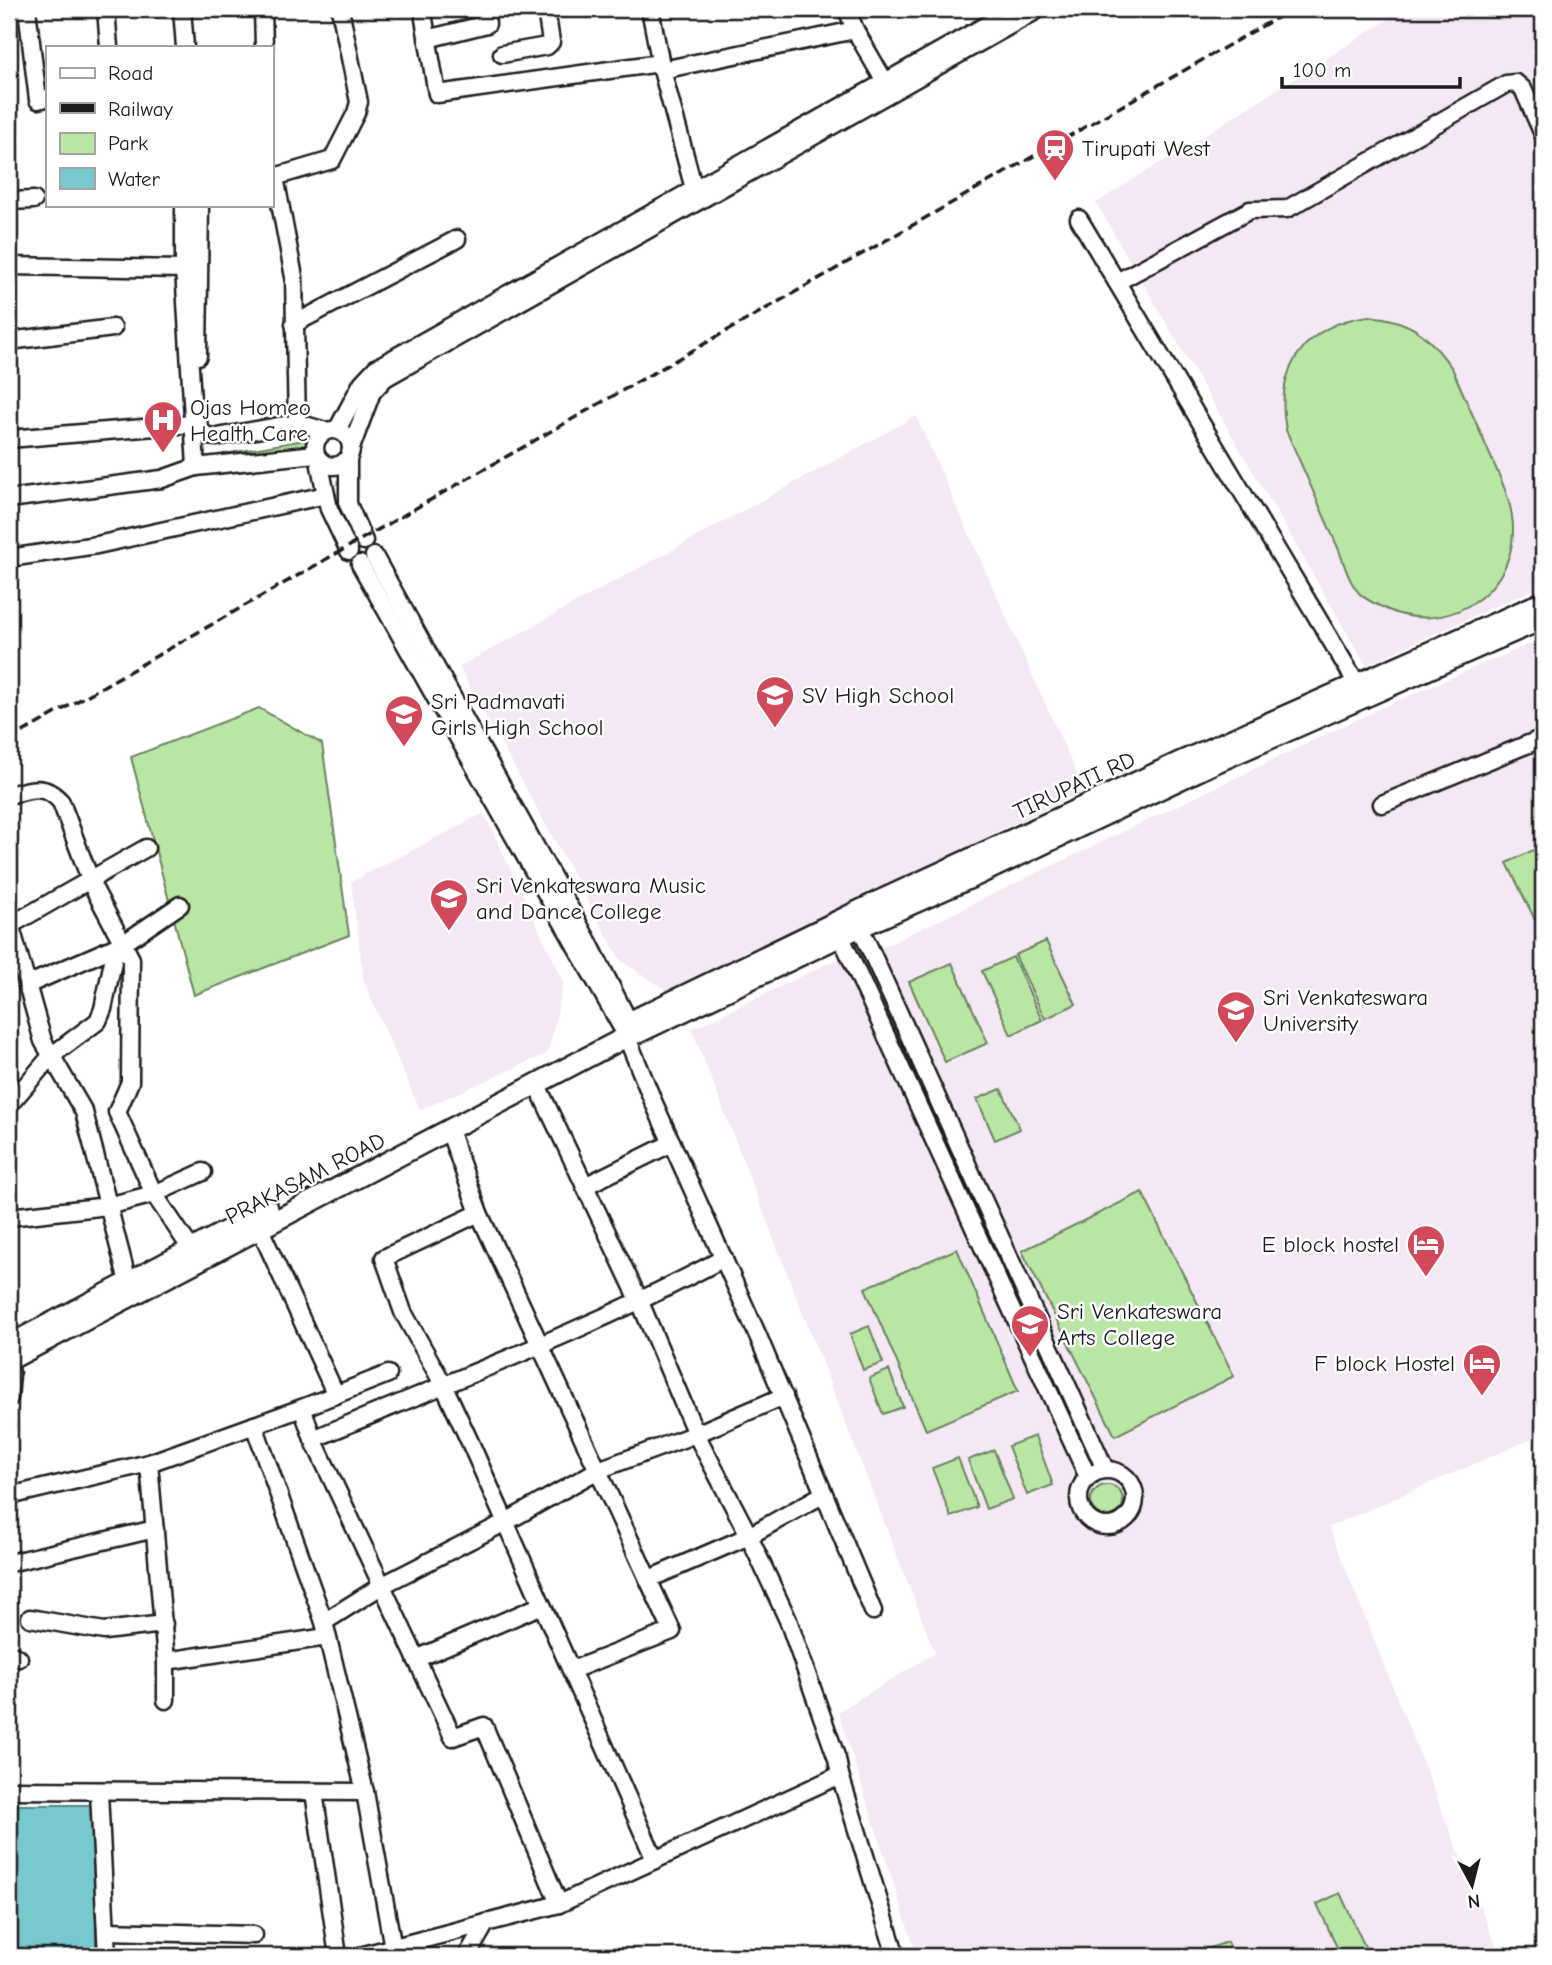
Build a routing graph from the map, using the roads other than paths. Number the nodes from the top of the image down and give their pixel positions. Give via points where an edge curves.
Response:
1 (27, 9) edge
2 (106, 9) edge
3 (182, 9) edge
4 (263, 9) edge
5 (340, 9) edge
6 (485, 9) edge
7 (546, 9) edge
8 (650, 9) edge
9 (847, 9) edge
10 (1015, 9) edge
11 (1039, 9) edge
12 (424, 19) dead end
13 (855, 30) junction
14 (427, 39) junction
15 (109, 46) edge
16 (185, 46) edge
17 (264, 46) edge
18 (502, 54) dead end
19 (661, 66) junction
20 (886, 82) junction
21 (46, 98) edge
22 (1543, 134) edge
23 (273, 178) edge
24 (694, 189) junction
25 (34, 200) dead end
26 (9, 201) edge
27 (184, 206) edge
28 (200, 206) edge
29 (1079, 219) dead end
30 (457, 239) dead end
31 (9, 266) edge
32 (184, 269) junction
33 (1117, 282) junction
34 (294, 324) junction
35 (113, 328) dead end
36 (9, 341) edge
37 (192, 424) junction
38 (298, 425) junction
39 (331, 431) junction
40 (9, 439) edge
41 (349, 453) junction
42 (317, 457) junction
43 (195, 467) junction
44 (326, 495) junction
45 (9, 499) edge
46 (364, 541) dead end
47 (349, 551) dead end
48 (9, 558) edge
49 (1543, 602) edge
50 (1543, 619) edge
51 (1357, 684) junction
52 (1543, 738) edge
53 (1214, 755) junction
54 (9, 795) edge
55 (1382, 804) dead end
56 (146, 848) dead end
57 (90, 880) junction
58 (180, 905) dead end
59 (857, 920) junction
60 (9, 924) edge
61 (837, 929) junction
62 (120, 945) junction
63 (27, 985) junction
64 (618, 1000) junction
65 (653, 1010) junction
66 (627, 1030) junction
67 (51, 1056) junction
68 (537, 1085) junction
69 (9, 1105) edge
70 (449, 1130) junction
71 (672, 1143) junction
72 (203, 1172) dead end
73 (585, 1186) junction
74 (154, 1194) junction
75 (108, 1206) junction
76 (478, 1213) junction
77 (9, 1217) edge
78 (260, 1228) junction
79 (191, 1249) junction
80 (724, 1258) junction
81 (128, 1282) junction
82 (640, 1302) junction
83 (9, 1345) edge
84 (542, 1346) junction
85 (9, 1362) edge
86 (388, 1374) dead end
87 (443, 1384) junction
88 (336, 1395) junction
89 (784, 1396) junction
90 (9, 1398) edge
91 (302, 1408) junction
92 (254, 1425) junction
93 (696, 1434) junction
94 (313, 1439) junction
95 (149, 1462) junction
96 (1105, 1469) junction
97 (598, 1471) junction
98 (1088, 1477) junction
99 (824, 1494) junction
100 (9, 1496) edge
101 (504, 1523) junction
102 (155, 1529) junction
103 (749, 1536) junction
104 (9, 1563) edge
105 (649, 1579) junction
106 (381, 1586) junction
107 (542, 1605) junction
108 (873, 1611) dead end
109 (30, 1618) dead end
110 (164, 1624) junction
111 (325, 1630) junction
112 (416, 1659) junction
113 (166, 1661) junction
114 (572, 1670) junction
115 (166, 1700) dead end
116 (840, 1775) junction
117 (9, 1790) edge
118 (99, 1792) junction
119 (314, 1792) junction
120 (365, 1792) junction
121 (654, 1860) junction
122 (559, 1904) junction
123 (486, 1923) junction
124 (107, 1931) junction
125 (254, 1935) dead end
126 (393, 1948) junction
127 (107, 1956) edge
128 (338, 1956) edge
129 (365, 1956) edge
130 (467, 1956) edge
131 (896, 1956) edge

1 - 21 street via 38,100
2 - 15 street
3 - 16 street
4 - 17 street
5 - 23 street via 359,96 356,113 332,160
6 - 14 street via 487,24
7 - 18 street via 551,42
8 - 19 street
9 - 13 street
10 - 20 street
11 - 41 street via 385,378 372,392
12 - 14 street
13 - 19 street
13 - 20 street
14 - 19 street via 437,94
19 - 24 street
20 - 24 street
22 - 33 street via 1522,89 1516,83 1506,84 1287,209 1250,210
23 - 34 street via 294,277
24 - 39 street via 376,368
25 - 26 street
27 - 32 street
28 - 38 street via 200,430 218,437
29 - 33 street
30 - 34 street
31 - 32 street
32 - 37 street
33 - 51 street
34 - 38 street
35 - 36 street
37 - 40 street
37 - 43 street
38 - 39 street
39 - 41 street via 347,437
39 - 42 street via 317,438
41 - 42 street via 334,466
41 - 46 street via 348,503
42 - 43 street
42 - 44 street
43 - 45 street via 162,479
44 - 47 street
44 - 48 street via 97,545
49 - 51 main road, TIRUPATI RD
50 - 53 main road, TIRUPATI RD
51 - 53 main road, TIRUPATI RD
52 - 55 street
53 - 59 main road, TIRUPATI RD
54 - 57 street via 27,789 52,792 61,802
56 - 57 street
57 - 60 street
57 - 62 street
58 - 62 street
59 - 61 main road, TIRUPATI RD
59 - 96 street
60 - 63 street
61 - 65 main road, TIRUPATI RD
61 - 66 main road, TIRUPATI RD
61 - 98 street
62 - 63 street
62 - 67 street via 98,1021
62 - 74 street via 132,965 130,1082 117,1112
63 - 67 street
64 - 65 street
64 - 66 street
64 - 66 street via 588,940 367,560
65 - 66 main road, TIRUPATI RD
66 - 68 main road, PRAKASAM ROAD
66 - 71 street
66 - 79 main road, PRAKASAM ROAD
67 - 69 street
67 - 75 street via 84,1112
68 - 70 main road, PRAKASAM ROAD
68 - 73 street
70 - 76 street
70 - 78 main road, PRAKASAM ROAD
71 - 73 street
71 - 80 street
72 - 74 street
73 - 82 street
74 - 75 street
74 - 79 street
75 - 77 street
75 - 81 street
76 - 84 street
76 - 87 street via 384,1258 403,1312
78 - 85 main road, PRAKASAM ROAD
78 - 88 street
79 - 81 main road, PRAKASAM ROAD
80 - 82 street
80 - 89 street
81 - 83 main road, PRAKASAM ROAD
82 - 84 street
82 - 93 street
84 - 87 street
84 - 97 street
85 - 90 street
86 - 88 street
87 - 94 street
87 - 101 street
88 - 91 street
89 - 93 street
89 - 99 street
91 - 92 street
91 - 94 street
92 - 95 street
92 - 111 street
93 - 97 street
93 - 103 street
94 - 106 street
95 - 100 street
95 - 102 street
96 - 98 street
96 - 98 street via 1123,1475 1134,1491 1131,1512 1119,1523 1098,1524 1085,1515 1079,1496
97 - 101 street
97 - 105 street
99 - 103 street
99 - 108 street
101 - 106 street
101 - 107 street
102 - 104 street
102 - 110 street
103 - 105 street
103 - 116 street via 788,1620
105 - 114 street via 672,1631
106 - 111 street
106 - 112 street
107 - 112 street
107 - 114 street
109 - 110 street via 104,1631
110 - 113 street
111 - 113 street
111 - 120 street
112 - 122 street via 453,1737 484,1726
113 - 115 street
114 - 121 street
116 - 121 street
116 - 131 street
117 - 118 street
118 - 119 street
118 - 124 street
119 - 120 street
119 - 128 street
120 - 126 street
121 - 122 street
122 - 123 street
123 - 126 street
123 - 130 street
124 - 125 street
124 - 127 street
126 - 129 street

